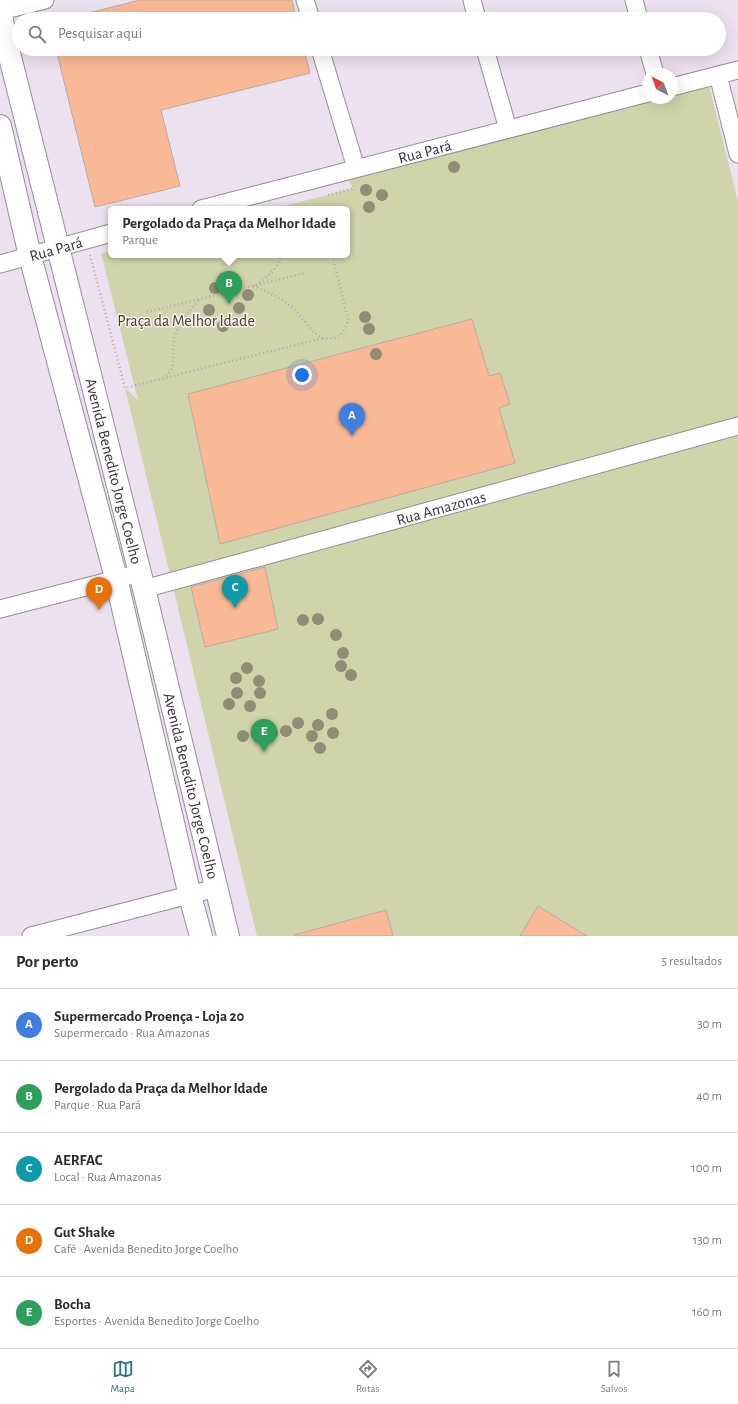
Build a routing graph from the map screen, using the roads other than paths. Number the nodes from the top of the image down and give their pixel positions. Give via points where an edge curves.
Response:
1 (45, 0) edge
2 (305, 0) edge
3 (472, 0) edge
4 (634, 0) edge
5 (1, 8) edge
6 (309, 12) edge
7 (475, 12) edge
8 (638, 12) edge
9 (2, 35) edge
10 (322, 56) edge
11 (487, 56) edge
12 (650, 56) edge
13 (653, 68) edge
14 (738, 70) edge
15 (718, 75) junction
16 (678, 85) edge
17 (642, 95) edge
18 (0, 126) edge
19 (508, 129) junction
20 (738, 154) edge
21 (356, 168) junction
22 (212, 206) edge
23 (108, 234) edge
24 (59, 246) junction
25 (30, 256) junction
26 (0, 264) edge
27 (738, 426) edge
28 (116, 578) junction
29 (142, 581) junction
30 (0, 609) edge
31 (216, 888) junction
32 (190, 896) junction
33 (31, 936) edge
34 (201, 936) edge
35 (228, 936) edge

1 - 5 street
2 - 6 street
3 - 7 street
4 - 8 street
5 - 9 main road, Avenida Benedito Jorge Coelho
9 - 24 main road, Avenida Benedito Jorge Coelho
10 - 21 street
11 - 19 street
12 - 13 street
14 - 15 street
15 - 16 street
15 - 20 street
17 - 19 street, Rua Pará
18 - 25 main road, Avenida Benedito Jorge Coelho
19 - 21 street, Rua Pará
21 - 22 street, Rua Pará
23 - 24 street, Rua Pará
24 - 25 street, Rua Pará
24 - 29 main road, Avenida Benedito Jorge Coelho
25 - 26 street, Rua Pará
25 - 28 main road, Avenida Benedito Jorge Coelho
27 - 29 street, Rua Amazonas
28 - 29 street, Rua Amazonas
28 - 30 street, Rua Amazonas
28 - 32 main road, Avenida Benedito Jorge Coelho
29 - 31 main road, Avenida Benedito Jorge Coelho
31 - 32 street
31 - 35 main road, Avenida Benedito Jorge Coelho
32 - 33 street
32 - 34 main road, Avenida Benedito Jorge Coelho

